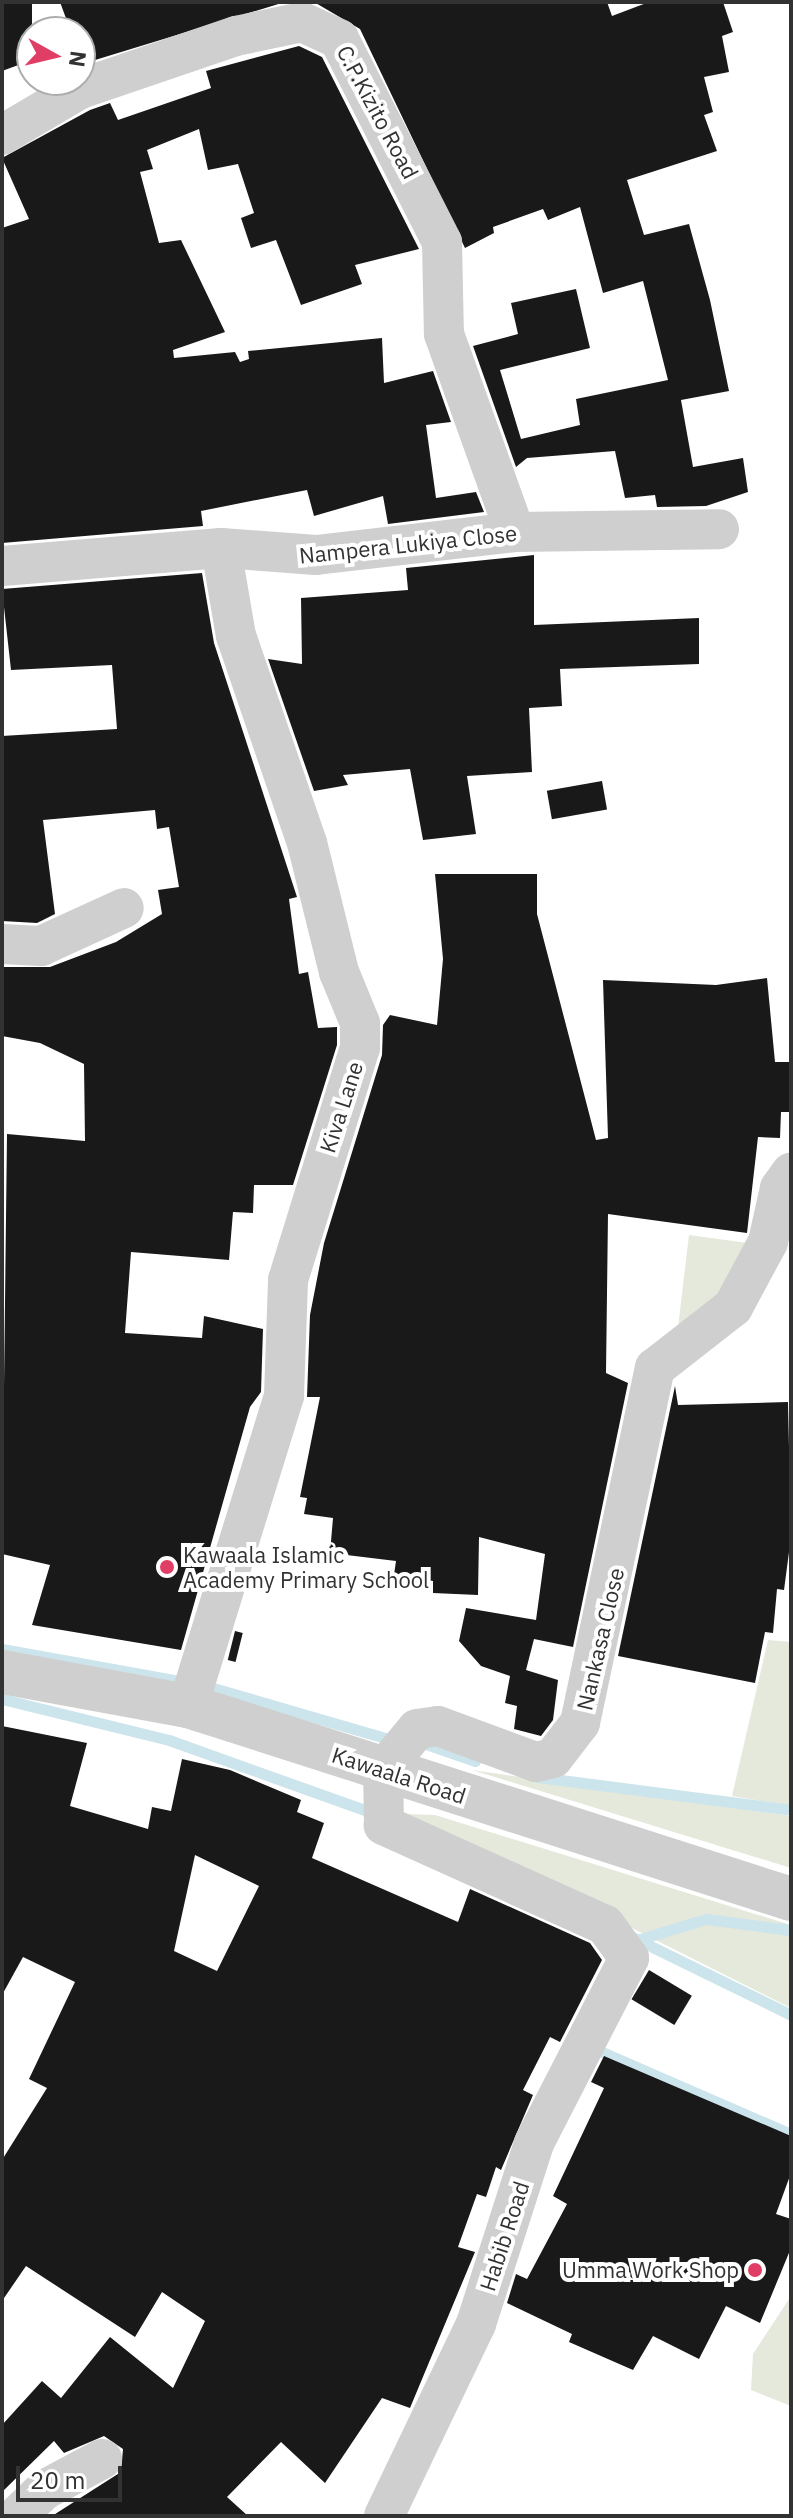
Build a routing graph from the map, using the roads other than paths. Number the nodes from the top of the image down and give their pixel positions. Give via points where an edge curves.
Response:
1 (2, 135) edge
2 (719, 529) dead end
3 (515, 532) junction
4 (221, 548) junction
5 (2, 566) edge
6 (124, 908) dead end
7 (2, 944) edge
8 (791, 1173) edge
9 (2, 1672) edge
10 (193, 1688) junction
11 (383, 1770) junction
12 (791, 1899) edge
13 (102, 2459) dead end
14 (17, 2516) edge
15 (384, 2516) edge

1 - 3 street, C.P.Kizito Road via 80,89 236,36 302,22 339,39 442,242 444,334
2 - 3 street, Nampera Lukiya Close
3 - 4 street, Nampera Lukiya Close via 316,555
4 - 5 street, Nampera Lukiya Close
4 - 10 street, Kiva Lane via 236,636 307,843 339,972 360,1023 360,1048 288,1280 284,1396
6 - 7 street via 41,946
8 - 11 street, Nankasa Close via 780,1188 768,1242 733,1307 655,1368 580,1723 553,1758 536,1762 438,1726 417,1729
9 - 10 street, Kawaala Road
10 - 11 street, Kawaala Road
11 - 12 street, Kawaala Road
11 - 15 street, Habib Road via 384,1825 605,1925 629,1958 534,2143 476,2324
13 - 14 street via 44,2490

